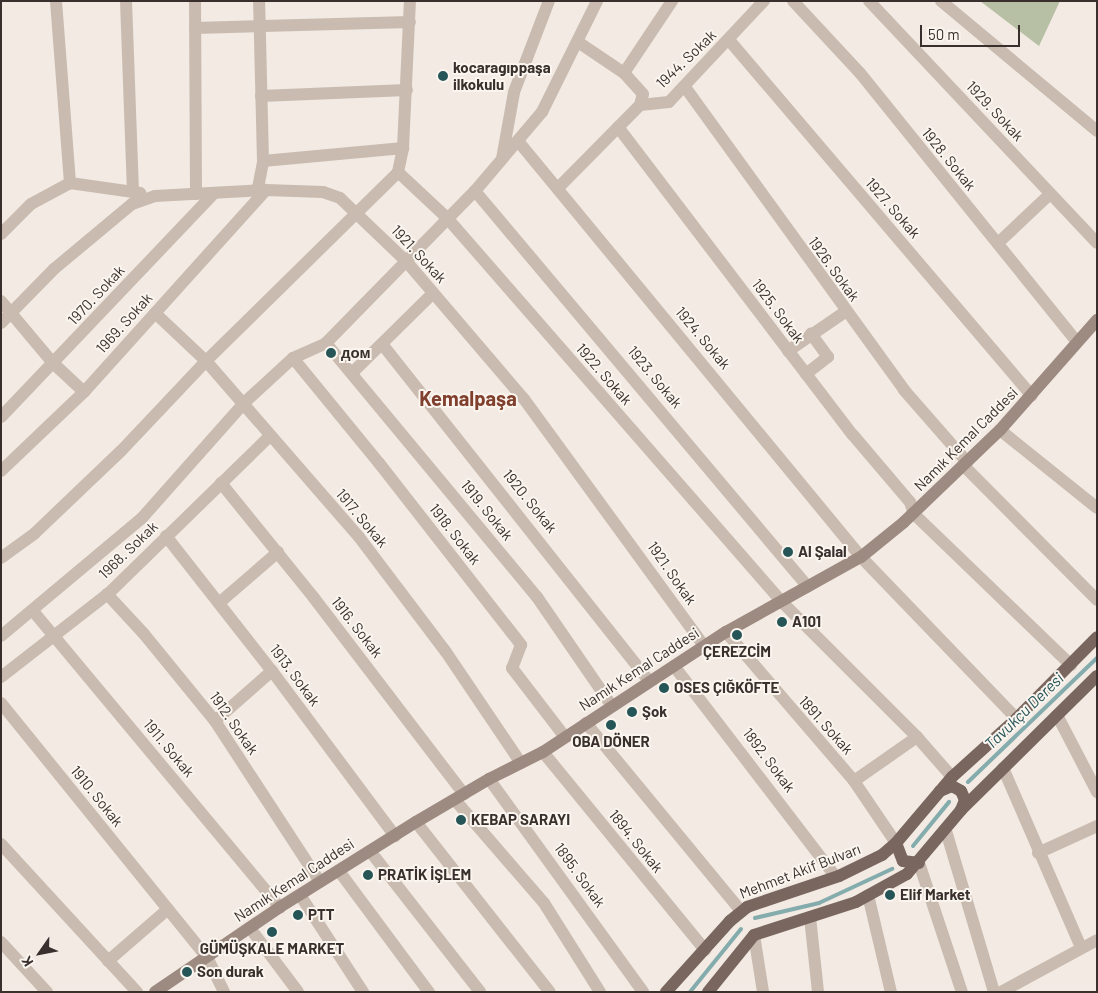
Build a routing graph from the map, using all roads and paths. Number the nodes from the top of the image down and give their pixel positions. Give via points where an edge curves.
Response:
1 (56, 1) edge
2 (126, 1) edge
3 (195, 1) edge
4 (259, 1) edge
5 (410, 1) edge
6 (549, 1) edge
7 (598, 1) edge
8 (672, 1) edge
9 (764, 1) edge
10 (793, 1) edge
11 (869, 1) edge
12 (941, 1) edge
13 (410, 22) junction
14 (259, 24) junction
15 (195, 28) junction
16 (728, 40) junction
17 (578, 42) junction
18 (624, 73) junction
19 (684, 87) junction
20 (407, 90) junction
21 (261, 96) junction
22 (640, 105) junction
23 (618, 127) junction
24 (1097, 131) edge
25 (518, 141) junction
26 (403, 148) junction
27 (502, 159) junction
28 (263, 161) junction
29 (398, 172) junction
30 (70, 183) junction
31 (558, 188) junction
32 (133, 191) junction
33 (475, 191) junction
34 (262, 192) junction
35 (196, 194) junction
36 (213, 194) junction
37 (1049, 195) junction
38 (155, 196) junction
39 (356, 213) junction
40 (448, 219) junction
41 (1, 234) edge
42 (1097, 242) edge
43 (998, 243) junction
44 (406, 261) junction
45 (433, 293) junction
46 (1, 301) edge
47 (845, 312) junction
48 (155, 313) junction
49 (12, 315) junction
50 (1097, 320) edge
51 (1, 323) edge
52 (811, 334) junction
53 (1076, 341) junction
54 (326, 343) junction
55 (382, 344) junction
56 (788, 351) junction
57 (292, 358) junction
58 (206, 361) junction
59 (53, 364) junction
60 (352, 374) junction
61 (806, 374) junction
62 (84, 392) junction
63 (1032, 396) junction
64 (244, 403) junction
65 (1, 417) edge
66 (1000, 430) junction
67 (269, 437) junction
68 (966, 464) junction
69 (1, 471) edge
70 (221, 483) junction
71 (1097, 508) edge
72 (914, 514) junction
73 (166, 536) junction
74 (278, 552) junction
75 (861, 557) junction
76 (1, 558) edge
77 (808, 586) junction
78 (107, 594) junction
79 (1097, 600) edge
80 (782, 602) junction
81 (219, 604) junction
82 (33, 611) junction
83 (726, 632) junction
84 (54, 634) junction
85 (1, 636) edge
86 (1097, 637) edge
87 (704, 646) junction
88 (1071, 665) junction
89 (674, 666) junction
90 (272, 671) junction
91 (1097, 676) edge
92 (1, 677) edge
93 (650, 681) junction
94 (1, 703) edge
95 (612, 706) junction
96 (1057, 715) junction
97 (1016, 718) junction
98 (215, 720) junction
99 (586, 723) junction
100 (566, 737) junction
101 (917, 738) junction
102 (543, 752) junction
103 (521, 763) junction
104 (1003, 768) junction
105 (952, 777) junction
106 (489, 778) junction
107 (854, 781) junction
108 (940, 791) junction
109 (1097, 792) edge
110 (460, 797) junction
111 (961, 810) junction
112 (416, 822) junction
113 (1097, 826) edge
114 (946, 831) junction
115 (395, 836) junction
116 (896, 843) junction
117 (1, 844) edge
118 (370, 851) junction
119 (1038, 852) junction
120 (919, 863) junction
121 (339, 871) junction
122 (836, 877) junction
123 (320, 882) junction
124 (300, 895) junction
125 (868, 895) junction
126 (280, 907) junction
127 (168, 910) junction
128 (741, 911) junction
129 (810, 917) junction
130 (250, 928) junction
131 (754, 935) junction
132 (1097, 940) edge
133 (1, 942) edge
134 (1081, 946) junction
135 (705, 950) junction
136 (207, 957) junction
137 (108, 961) junction
138 (713, 989) edge
139 (47, 992) edge
140 (137, 992) edge
141 (155, 992) edge
142 (224, 992) edge
143 (298, 992) edge
144 (363, 992) edge
145 (429, 992) edge
146 (480, 992) edge
147 (550, 992) edge
148 (600, 992) edge
149 (644, 992) edge
150 (666, 992) edge
151 (763, 992) edge
152 (818, 992) edge
153 (891, 992) edge
154 (962, 992) edge
155 (994, 992) edge
156 (1001, 992) edge

1 - 30 street
2 - 32 street
3 - 15 street
4 - 14 street
5 - 13 street
6 - 27 street via 514,92
7 - 17 street
8 - 18 street
9 - 16 street, 1944. Sokak
10 - 43 street, 1928. Sokak via 860,73
11 - 37 street, 1929. Sokak via 973,108
12 - 24 street
13 - 14 street
13 - 20 street
14 - 15 street
14 - 21 street
15 - 35 street
16 - 19 street, 1944. Sokak
16 - 63 street, 1927. Sokak
17 - 18 street
17 - 25 street via 542,112
18 - 22 street via 643,94
19 - 22 street, 1944. Sokak via 668,102
19 - 47 street, 1926. Sokak
20 - 21 street
20 - 26 street
21 - 28 street
22 - 23 street
23 - 31 street
23 - 56 street, 1925. Sokak
25 - 27 street
25 - 31 street, 1924. Sokak
26 - 28 street
26 - 29 street
27 - 33 street
28 - 34 street
29 - 39 street
29 - 40 street, 1922. Sokak
30 - 32 street
30 - 41 street via 31,204
31 - 75 street, 1924. Sokak
32 - 38 street
33 - 40 street
33 - 77 street, 1923. Sokak
34 - 36 street, 1921. Sokak
34 - 39 street, 1921. Sokak via 323,192 340,198
34 - 48 street, 1969. Sokak
35 - 36 street, 1921. Sokak
35 - 38 street, 1921. Sokak
36 - 59 street, 1970. Sokak
37 - 42 street, 1929. Sokak
37 - 43 street
38 - 49 street, 1921. Sokak via 132,204 100,228 54,269
39 - 44 street, 1921. Sokak
39 - 58 street
40 - 44 street
40 - 80 street, 1922. Sokak
43 - 53 street, 1928. Sokak
44 - 45 street, 1921. Sokak
44 - 54 street
45 - 55 street
45 - 87 street, 1921. Sokak via 524,399
46 - 49 street
47 - 52 street
47 - 68 street, 1926. Sokak
48 - 58 street, 1917. Sokak
48 - 62 street, 1969. Sokak
49 - 51 street, 1921. Sokak
49 - 59 street
50 - 53 street, Namık Kemal Caddesi
52 - 56 street
52 - 61 street via 828,357
53 - 63 street, Namık Kemal Caddesi
54 - 57 street
54 - 60 street, 1919. Sokak
55 - 60 street
55 - 93 street, 1920. Sokak
56 - 61 street, 1925. Sokak
57 - 64 street
57 - 100 street, 1918. Sokak via 521,645 512,668
58 - 64 street, 1917. Sokak
58 - 76 street via 121,451 34,534
59 - 62 street
59 - 65 street, 1970. Sokak
60 - 95 street, 1919. Sokak via 537,597
61 - 72 street, 1925. Sokak via 910,502
62 - 69 street, 1969. Sokak
63 - 66 street, Namık Kemal Caddesi
64 - 67 street, 1917. Sokak
64 - 82 street via 142,518
66 - 68 street, Namık Kemal Caddesi
66 - 71 street
67 - 70 street, 1968. Sokak
67 - 103 street, 1917. Sokak via 359,537 446,652
68 - 72 street, Namık Kemal Caddesi
68 - 79 street, 1926. Sokak
70 - 73 street, 1968. Sokak
70 - 74 street, 1916. Sokak
72 - 75 street, Namık Kemal Caddesi
72 - 88 street, 1925. Sokak
73 - 78 street, 1968. Sokak
73 - 81 street, 1913. Sokak
74 - 81 street
74 - 110 street, 1916. Sokak
75 - 77 street, Namık Kemal Caddesi
75 - 97 street, 1924. Sokak
77 - 80 street, Namık Kemal Caddesi
78 - 84 street, 1968. Sokak
78 - 98 street, 1912. Sokak
80 - 83 street, Namık Kemal Caddesi
80 - 101 street, 1922. Sokak
81 - 90 street, 1913. Sokak
82 - 84 street, 1911. Sokak
82 - 85 street
83 - 87 street, Namık Kemal Caddesi
83 - 107 street, 1891. Sokak
84 - 92 street, 1968. Sokak
84 - 126 street, 1911. Sokak
86 - 88 main road, Mehmet Akif Bulvarı
87 - 89 street, Namık Kemal Caddesi
88 - 97 main road, Mehmet Akif Bulvarı
89 - 93 street, Namık Kemal Caddesi
89 - 122 street, 1892. Sokak
90 - 98 street
90 - 115 street, 1913. Sokak
91 - 96 main road
93 - 95 street, Namık Kemal Caddesi
94 - 127 street, 1910. Sokak
95 - 99 street, Namık Kemal Caddesi
96 - 104 main road
96 - 109 street
97 - 105 main road, Mehmet Akif Bulvarı
98 - 123 street, 1912. Sokak
99 - 100 street, Namık Kemal Caddesi
99 - 128 street
100 - 102 street, Namık Kemal Caddesi
101 - 105 street, 1922. Sokak
101 - 107 street
102 - 103 street, Namık Kemal Caddesi
102 - 135 street, 1894. Sokak
103 - 106 street, Namık Kemal Caddesi
104 - 111 main road
104 - 119 street
105 - 108 main road, Mehmet Akif Bulvarı
106 - 110 street, Namık Kemal Caddesi
106 - 149 street, 1895. Sokak
107 - 116 street, 1891. Sokak
108 - 111 main road via 952,786 961,791 965,800
108 - 116 main road, Mehmet Akif Bulvarı
110 - 112 street, Namık Kemal Caddesi
110 - 148 street, 1916. Sokak via 544,904
111 - 114 main road
112 - 115 street, Namık Kemal Caddesi
112 - 147 street
113 - 119 street
114 - 120 main road
114 - 155 street
115 - 118 street, Namık Kemal Caddesi
116 - 120 main road via 903,861
116 - 122 main road, Mehmet Akif Bulvarı via 882,855
117 - 137 street
118 - 121 street, Namık Kemal Caddesi
118 - 146 street
119 - 134 street
120 - 125 main road via 907,874
120 - 154 street
121 - 123 street, Namık Kemal Caddesi
121 - 145 street
122 - 128 main road, Mehmet Akif Bulvarı
123 - 124 street, Namık Kemal Caddesi
124 - 126 street, Namık Kemal Caddesi
124 - 144 street
125 - 129 main road
125 - 153 street
126 - 130 street, Namık Kemal Caddesi
127 - 136 street, 1910. Sokak
127 - 137 street
128 - 135 main road, Mehmet Akif Bulvarı
129 - 131 main road
129 - 152 street
130 - 136 street, Namık Kemal Caddesi
130 - 143 street
131 - 138 main road
131 - 151 street
132 - 134 street
133 - 139 street
134 - 156 street
135 - 150 main road, Mehmet Akif Bulvarı
136 - 141 street, Namık Kemal Caddesi
136 - 142 street, 1910. Sokak
137 - 140 street

